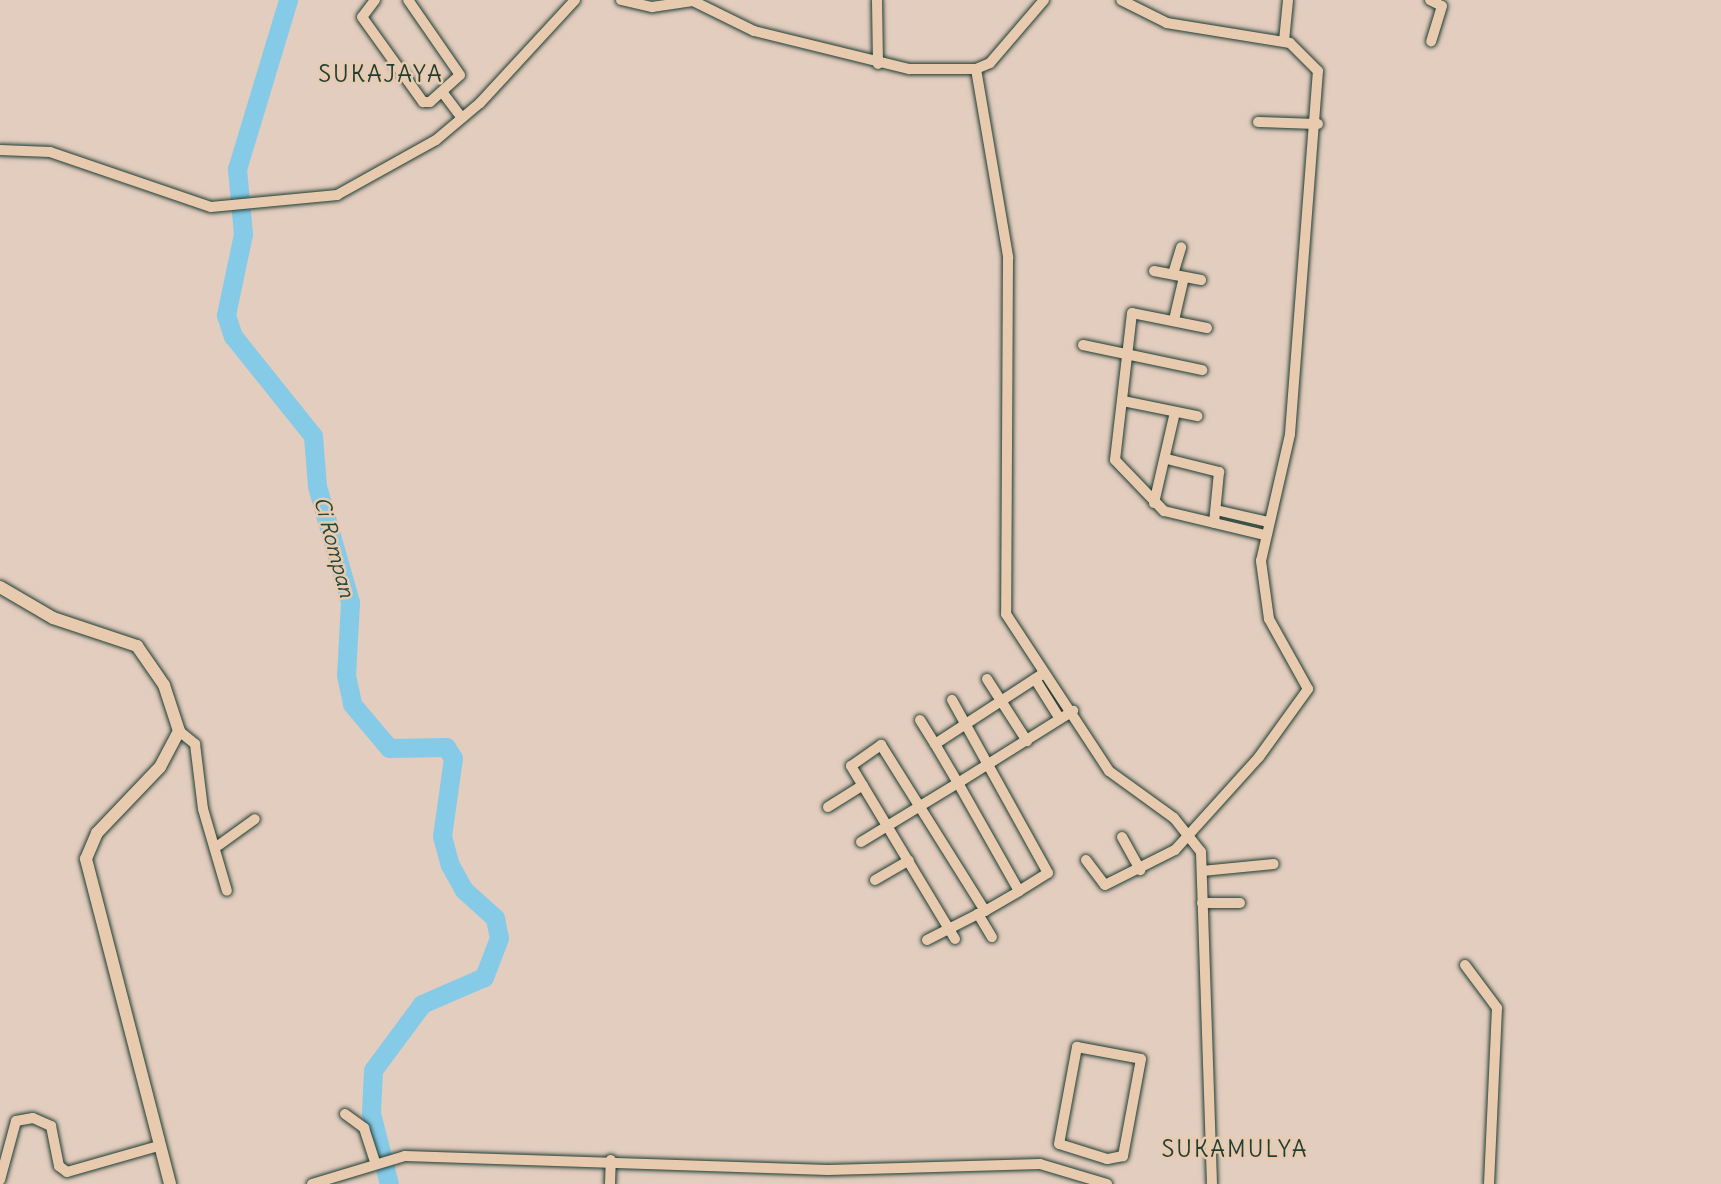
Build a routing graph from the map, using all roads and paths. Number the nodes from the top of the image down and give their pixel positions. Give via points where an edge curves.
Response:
1 (375, 0) edge
2 (408, 0) edge
3 (575, 0) edge
4 (621, 0) edge
5 (877, 0) edge
6 (1044, 0) edge
7 (1121, 0) edge
8 (1288, 0) edge
9 (1430, 0) edge
10 (1445, 2) edge
11 (1284, 41) junction
12 (1431, 41) dead end
13 (878, 64) junction
14 (976, 69) junction
15 (443, 93) junction
16 (462, 118) junction
17 (1258, 122) dead end
18 (1318, 124) junction
19 (0, 150) edge
20 (1181, 247) dead end
21 (1154, 271) dead end
22 (1179, 276) junction
23 (1201, 281) dead end
24 (1174, 320) junction
25 (1208, 328) dead end
26 (1083, 345) dead end
27 (1125, 357) junction
28 (1202, 370) dead end
29 (1123, 401) junction
30 (1175, 412) junction
31 (1197, 416) dead end
32 (1167, 459) junction
33 (1154, 503) junction
34 (1216, 509) junction
35 (1268, 522) junction
36 (1214, 523) junction
37 (1265, 535) junction
38 (0, 587) edge
39 (1039, 676) junction
40 (987, 679) dead end
41 (952, 699) dead end
42 (1000, 699) junction
43 (1073, 711) junction
44 (1060, 719) junction
45 (920, 720) dead end
46 (965, 721) junction
47 (179, 731) junction
48 (1027, 741) junction
49 (935, 744) junction
50 (990, 762) junction
51 (958, 783) junction
52 (863, 785) junction
53 (922, 804) junction
54 (828, 807) dead end
55 (255, 819) dead end
56 (888, 825) junction
57 (1122, 837) dead end
58 (1191, 837) junction
59 (861, 842) dead end
60 (219, 845) junction
61 (909, 860) junction
62 (1086, 860) dead end
63 (1274, 864) dead end
64 (1140, 870) junction
65 (1202, 871) junction
66 (875, 880) dead end
67 (227, 891) dead end
68 (1019, 891) junction
69 (1202, 903) junction
70 (1240, 903) dead end
71 (982, 913) junction
72 (949, 928) junction
73 (992, 937) dead end
74 (955, 939) dead end
75 (927, 940) dead end
76 (1465, 965) dead end
77 (345, 1114) dead end
78 (158, 1146) junction
79 (1107, 1159) junction
80 (381, 1160) junction
81 (611, 1160) junction
82 (0, 1180) edge
83 (1102, 1182) edge
84 (170, 1184) edge
85 (312, 1184) edge
86 (610, 1184) edge
87 (1212, 1184) edge
88 (1489, 1184) edge

1 - 15 street via 362,17 423,103
2 - 15 street via 459,71
3 - 16 street
4 - 13 street via 652,7 693,1 744,27
5 - 13 street
6 - 14 street via 1001,54
7 - 11 street via 1167,23
8 - 11 street
9 - 10 street
10 - 12 street
11 - 18 street via 1300,48 1318,71
13 - 14 street
14 - 39 street via 1008,257 1005,606
15 - 16 street
16 - 19 street via 407,159 337,195 236,205 206,206 50,152
17 - 18 street
18 - 35 street via 1290,434
20 - 22 street
21 - 22 street
22 - 23 street
22 - 24 street
24 - 25 street
24 - 27 street via 1132,313
26 - 27 street
27 - 28 street
27 - 29 street
29 - 30 street
29 - 33 street via 1115,460
30 - 31 street
30 - 32 street
32 - 33 street
32 - 34 street via 1219,472
33 - 36 street
34 - 35 street
34 - 36 street
35 - 37 street
36 - 37 street
37 - 58 street via 1267,613 1308,692
38 - 47 street via 53,618 137,646 164,685
39 - 42 street
39 - 43 street
39 - 44 street
40 - 42 street
41 - 46 street
42 - 46 street
42 - 48 street
43 - 44 street
43 - 58 street via 1109,771
44 - 48 street
45 - 49 street
46 - 49 street
46 - 50 street
47 - 60 street via 195,744 203,809
47 - 78 street via 160,767 97,833 86,859
48 - 50 street
49 - 51 street
50 - 51 street
50 - 68 street via 1049,869
51 - 53 street
51 - 68 street
52 - 53 street via 852,762 886,746
52 - 54 street
52 - 56 street
53 - 56 street
53 - 71 street
55 - 60 street
56 - 59 street
56 - 61 street
57 - 64 street
58 - 64 street
58 - 65 street via 1201,852
60 - 67 street
61 - 66 street
61 - 72 street
62 - 64 street via 1101,886
63 - 65 street
65 - 69 street
68 - 71 street
69 - 70 street
69 - 87 street
71 - 72 street
71 - 73 street
72 - 74 street
72 - 75 street
76 - 88 street via 1497,1008
77 - 80 street via 364,1128
78 - 82 street via 67,1172 60,1166 51,1126 33,1118 16,1121
78 - 84 street
79 - 79 street via 1126,1155 1141,1059 1077,1047 1059,1144
79 - 83 street
80 - 81 street
80 - 85 street
81 - 83 street via 828,1170 1040,1164
81 - 86 street

